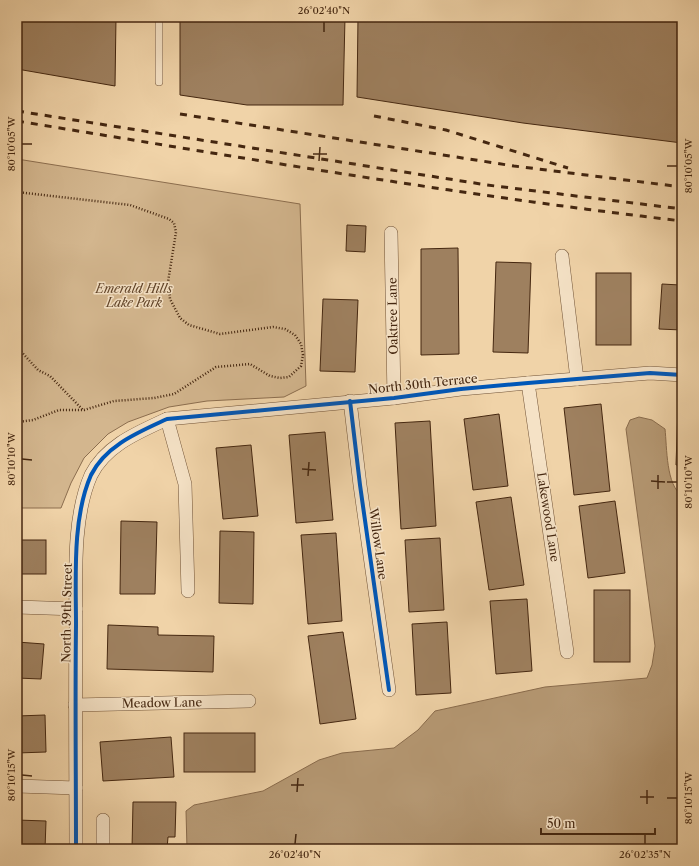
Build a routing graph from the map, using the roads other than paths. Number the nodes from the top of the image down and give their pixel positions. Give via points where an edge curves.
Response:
1 (159, 17) edge
2 (159, 82) dead end
3 (391, 233) dead end
4 (562, 256) dead end
5 (682, 375) edge
6 (577, 379) junction
7 (528, 383) junction
8 (394, 398) junction
9 (350, 401) junction
10 (167, 419) junction
11 (188, 591) dead end
12 (17, 607) edge
13 (76, 609) junction
14 (567, 652) dead end
15 (389, 690) dead end
16 (249, 701) dead end
17 (75, 705) junction
18 (17, 786) edge
19 (76, 788) junction
20 (103, 820) dead end
21 (76, 849) edge
22 (103, 849) edge

1 - 2 lane
3 - 8 street, Oaktree Lane
4 - 6 street
5 - 6 street, North 30th Terrace via 650,373
6 - 7 street, North 30th Terrace
7 - 8 street, North 30th Terrace
7 - 14 street, Lakewood Lane
8 - 9 street, North 30th Terrace
9 - 10 street, North 30th Terrace
9 - 15 street, Willow Lane
10 - 11 street via 185,484
10 - 13 street, North 39th Street via 134,434 109,450 92,475 78,514
12 - 13 street
13 - 17 street, North 39th Street
16 - 17 street, Meadow Lane
17 - 19 street, North 39th Street
18 - 19 street
19 - 21 street, North 39th Street
20 - 22 street

